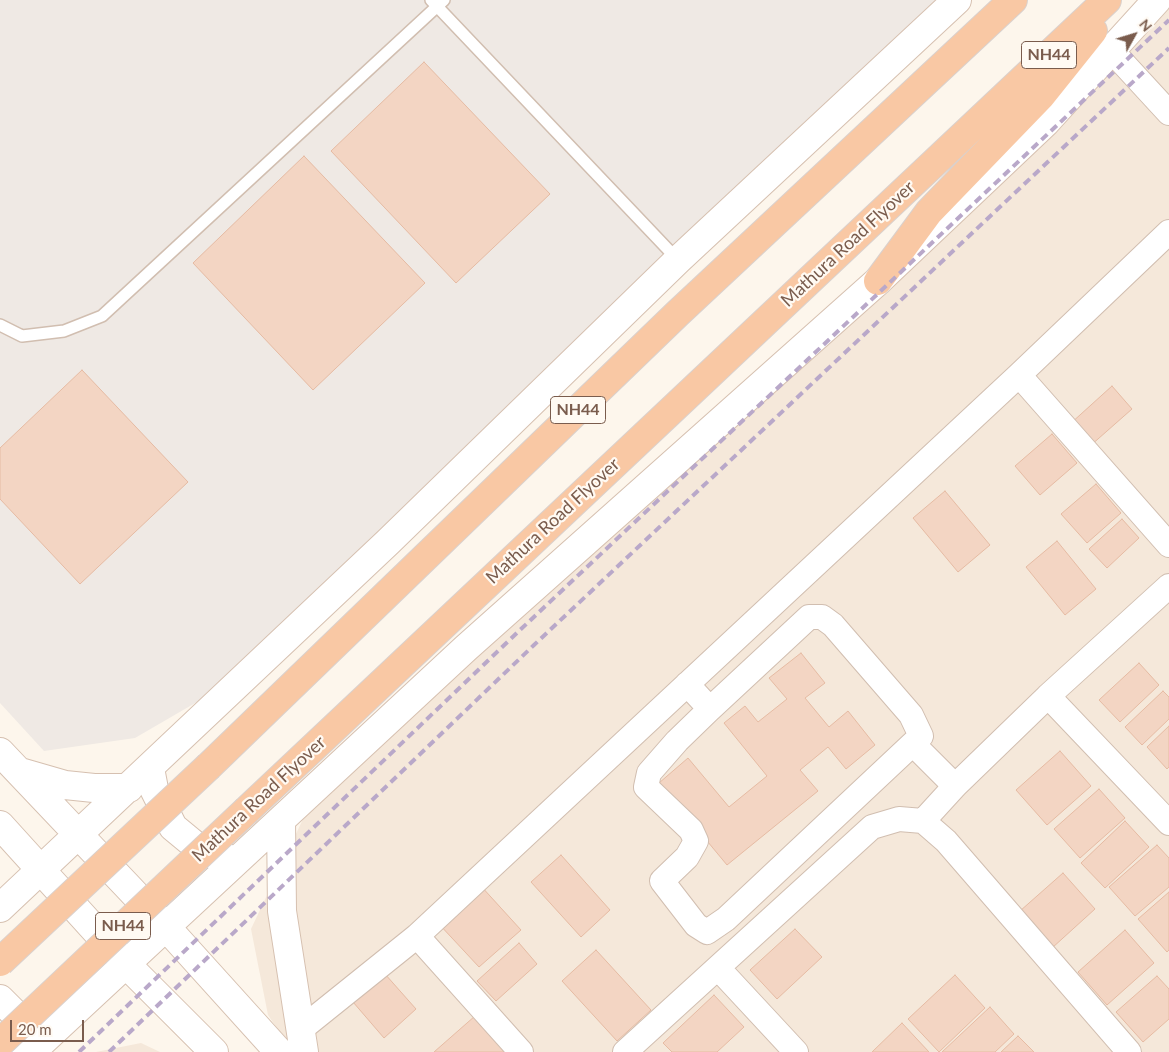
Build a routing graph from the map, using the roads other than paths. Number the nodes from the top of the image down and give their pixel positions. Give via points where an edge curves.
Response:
1 (957, 0) edge
2 (1013, 0) edge
3 (1107, 0) edge
4 (1117, 0) edge
5 (1157, 0) edge
6 (437, 2) edge
7 (1111, 50) junction
8 (1169, 114) edge
9 (1169, 232) edge
10 (678, 260) junction
11 (878, 282) junction
12 (0, 325) edge
13 (1019, 375) junction
14 (1169, 545) edge
15 (1169, 586) edge
16 (687, 684) junction
17 (1048, 696) junction
18 (710, 709) junction
19 (914, 745) junction
20 (9, 762) edge
21 (150, 768) junction
22 (956, 786) junction
23 (129, 788) junction
24 (281, 820) junction
25 (924, 822) junction
26 (1169, 823) edge
27 (0, 825) edge
28 (79, 836) junction
29 (238, 860) junction
30 (41, 870) junction
31 (0, 908) edge
32 (167, 928) junction
33 (417, 936) junction
34 (0, 962) edge
35 (126, 964) junction
36 (718, 968) junction
37 (0, 999) edge
38 (302, 1041) edge
39 (0, 1043) edge
40 (24, 1052) edge
41 (31, 1052) edge
42 (214, 1052) edge
43 (279, 1052) edge
44 (521, 1052) edge
45 (625, 1052) edge
46 (796, 1052) edge
47 (1129, 1052) edge

1 - 10 main road
2 - 34 highway, NH44, bridge via 677,314 216,759
3 - 39 highway, Mathura Road Flyover / NH44, bridge
4 - 11 highway via 1041,96 929,212
5 - 7 main road
6 - 10 lane
6 - 12 lane via 102,316 64,331 22,336
7 - 8 street
7 - 11 main road via 1046,122
9 - 13 street
10 - 21 main road
11 - 24 main road via 466,648
13 - 14 street
13 - 16 street
15 - 17 street
16 - 18 street
16 - 33 street
17 - 22 street
17 - 26 street
18 - 19 street via 809,617 822,617 833,624 911,715 921,736
18 - 19 street via 648,773 646,786 691,830 696,841 687,857 662,881 696,925 707,932 726,919
19 - 22 street
20 - 23 main road via 65,785
20 - 28 main road
21 - 23 main road
21 - 29 main road via 154,789 173,826 216,856
22 - 25 street
23 - 28 main road
24 - 29 main road
24 - 38 main road via 282,911
25 - 36 street via 899,818 872,827
25 - 47 street via 946,841
27 - 30 main road
28 - 30 main road
28 - 32 main road
29 - 32 main road
30 - 31 main road
30 - 35 main road
32 - 35 main road
32 - 43 main road
33 - 38 street
33 - 44 street
35 - 41 main road
35 - 42 main road
36 - 45 street
36 - 46 street
37 - 40 main road via 13,1012 24,1035

